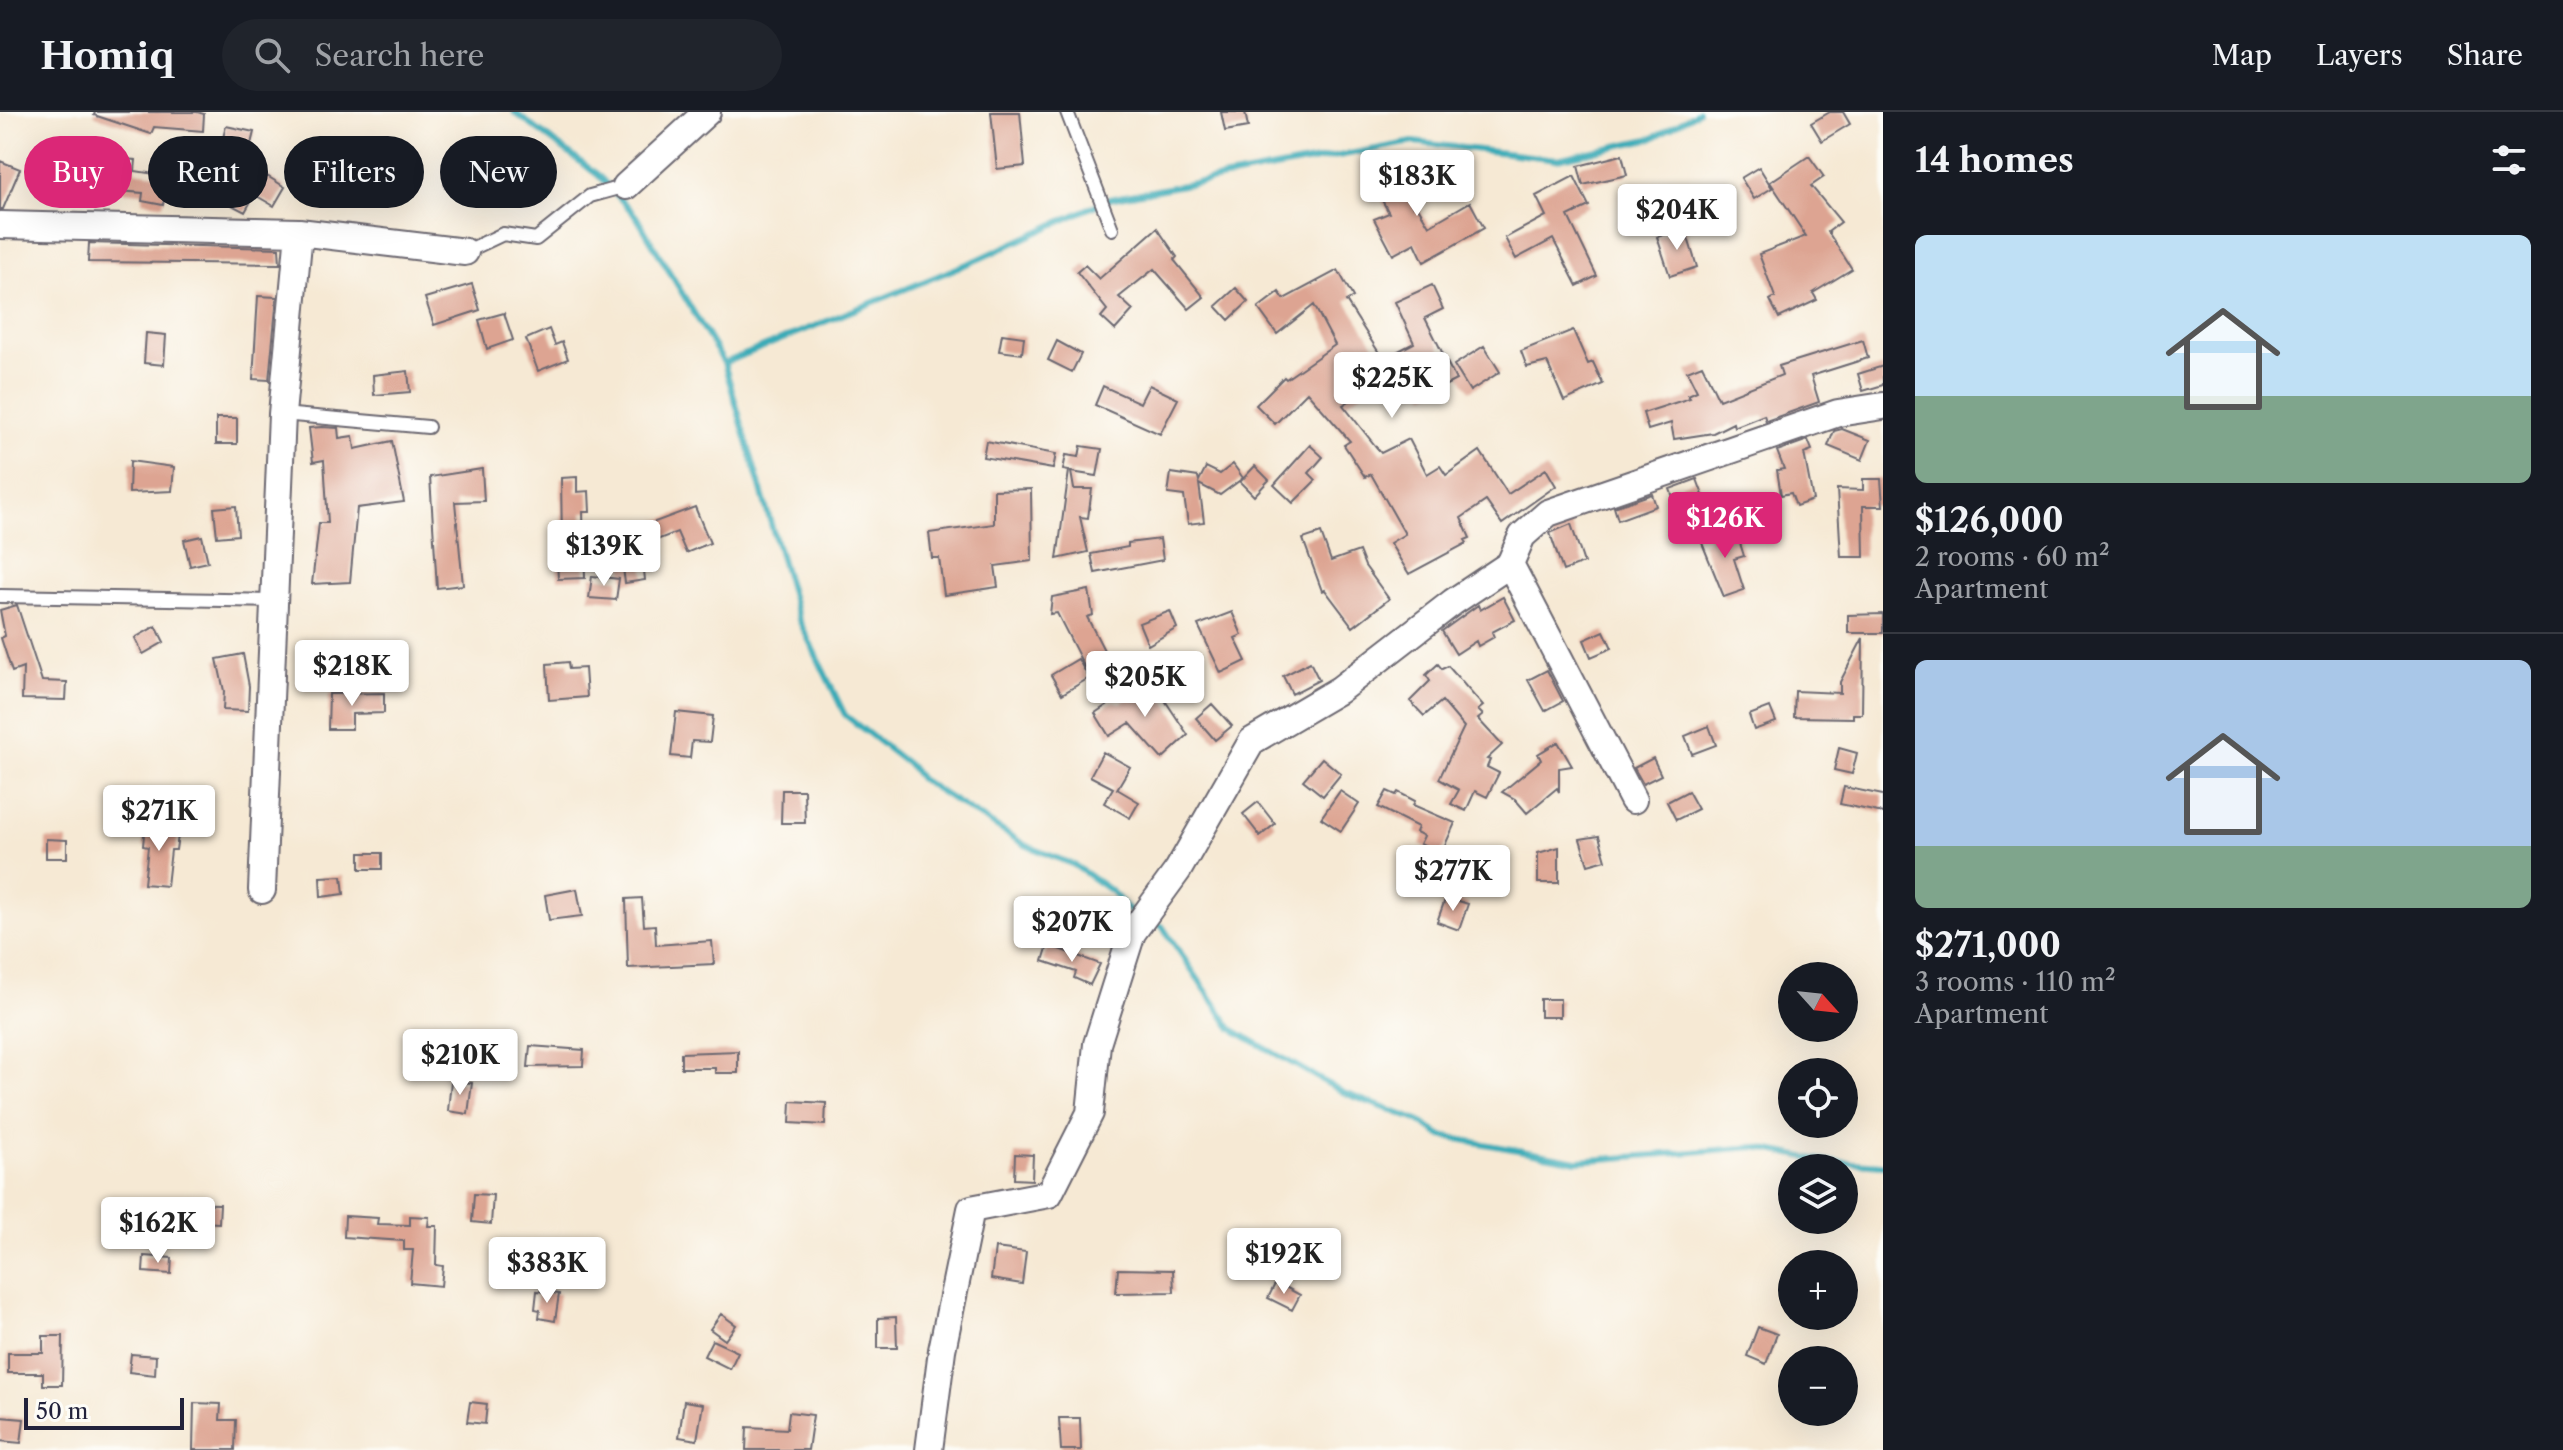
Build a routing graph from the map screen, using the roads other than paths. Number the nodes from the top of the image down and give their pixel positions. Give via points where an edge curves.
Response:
1 (707, 112) edge
2 (1067, 112) edge
3 (626, 186) joint
4 (0, 225) edge
5 (1112, 229) dead end
6 (299, 232) junction
7 (465, 252) joint
8 (1883, 406) edge
9 (282, 414) junction
10 (428, 427) dead end
11 (1510, 564) junction
12 (0, 596) edge
13 (274, 601) junction
14 (1633, 800) dead end
15 (262, 890) dead end
16 (929, 1450) edge

1 - 3 street
2 - 5 lane
3 - 7 lane via 590,196 536,239 503,234
4 - 6 street
6 - 7 street
6 - 9 street
8 - 11 street via 1838,413 1548,513 1522,536
9 - 10 lane
9 - 13 street
11 - 14 street
11 - 16 street via 1339,690 1252,741 1178,870 1132,933 1097,1044 1090,1113 1049,1194 971,1209 942,1350
12 - 13 lane
13 - 15 street

